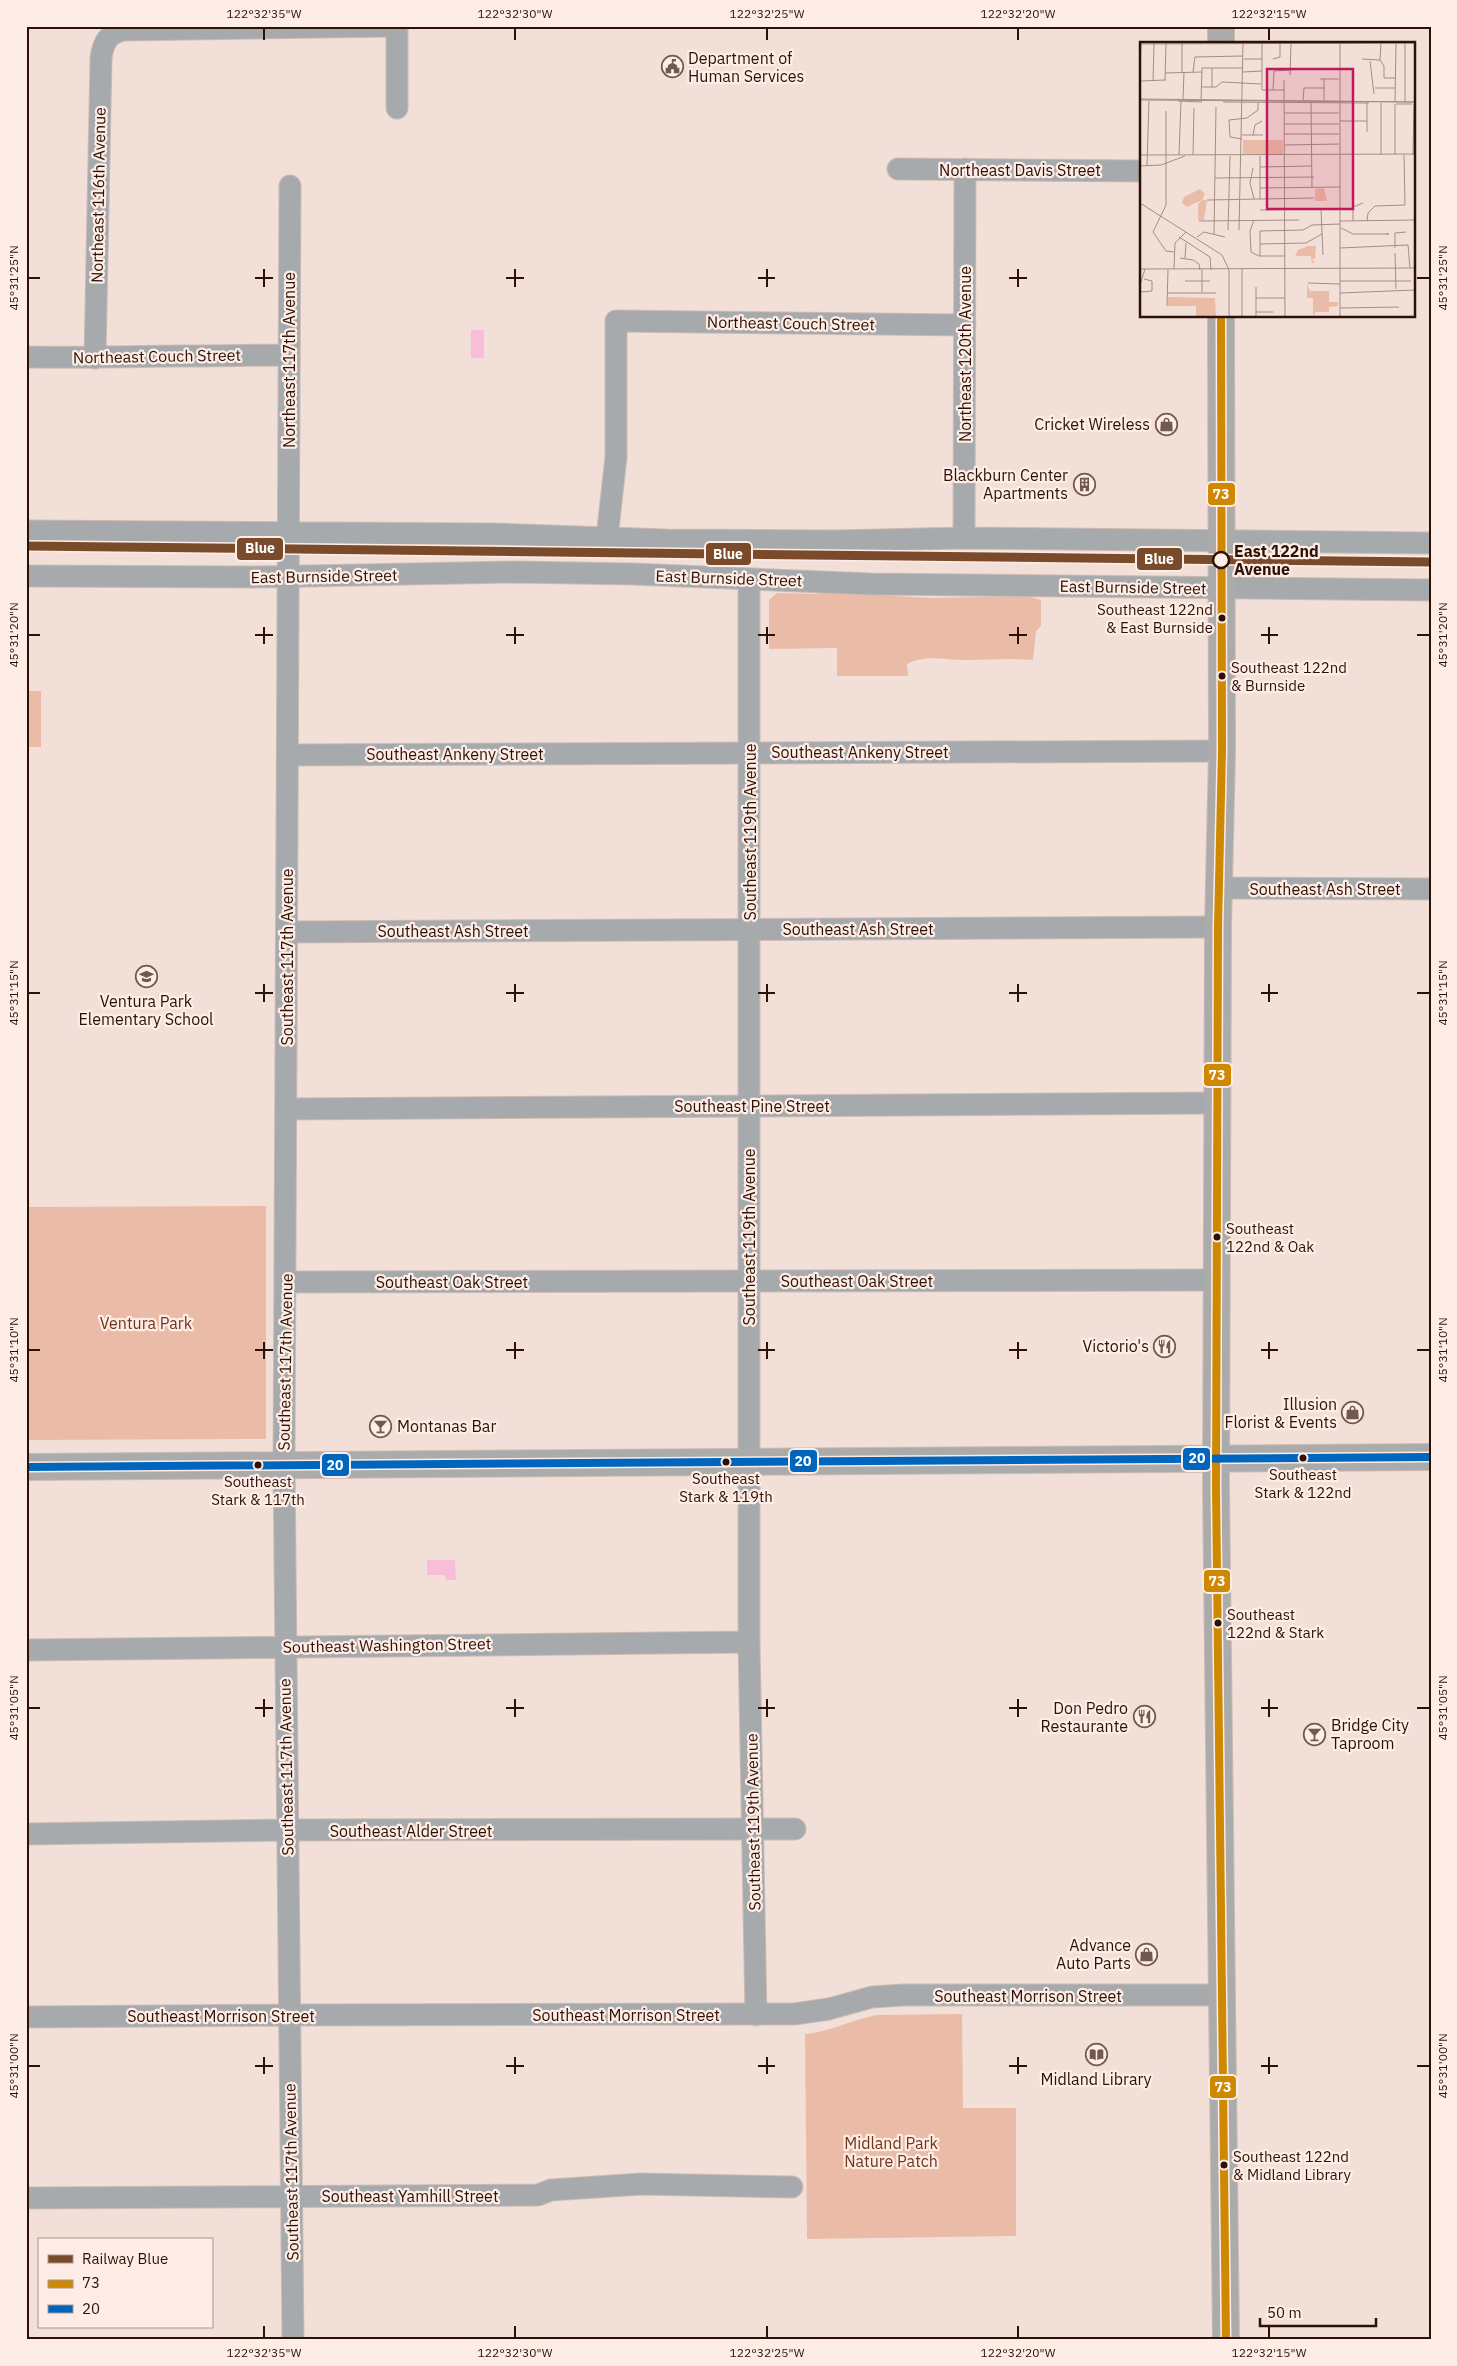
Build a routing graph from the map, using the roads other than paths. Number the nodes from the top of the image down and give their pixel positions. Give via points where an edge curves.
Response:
1 (397, 26) edge
2 (1221, 26) edge
3 (1221, 42) edge
4 (397, 108) dead end
5 (898, 169) dead end
6 (965, 169) junction
7 (1140, 171) edge
8 (290, 186) dead end
9 (1221, 318) edge
10 (965, 325) junction
11 (289, 355) junction
12 (26, 357) edge
13 (95, 358) junction
14 (26, 531) edge
15 (288, 534) junction
16 (607, 538) junction
17 (964, 538) junction
18 (1431, 543) edge
19 (1222, 564) junction
20 (26, 576) edge
21 (288, 576) junction
22 (749, 579) junction
23 (1431, 590) edge
24 (1222, 751) junction
25 (750, 753) junction
26 (288, 755) junction
27 (1219, 888) junction
28 (1431, 888) edge
29 (1218, 927) junction
30 (751, 930) junction
31 (287, 932) junction
32 (1218, 1104) junction
33 (749, 1106) junction
34 (286, 1109) junction
35 (1218, 1280) junction
36 (286, 1282) junction
37 (749, 1282) junction
38 (1431, 1458) edge
39 (1217, 1459) junction
40 (748, 1462) junction
41 (284, 1465) junction
42 (26, 1467) edge
43 (749, 1642) junction
44 (285, 1646) junction
45 (26, 1650) edge
46 (753, 1829) junction
47 (287, 1830) junction
48 (795, 1830) dead end
49 (26, 1834) edge
50 (1223, 1996) junction
51 (289, 2014) junction
52 (756, 2014) junction
53 (26, 2017) edge
54 (792, 2187) dead end
55 (291, 2195) junction
56 (26, 2198) edge
57 (292, 2340) edge
58 (1226, 2340) edge

1 - 4 street
1 - 13 street, Northeast 116th Avenue via 124,30 110,35 102,50
2 - 3 main road
5 - 6 street, Northeast Davis Street
6 - 7 street, Northeast Davis Street
6 - 10 street, Northeast 120th Avenue
8 - 11 street, Northeast 117th Avenue
9 - 19 main road
10 - 16 street, Northeast Couch Street via 616,321 616,456
10 - 17 street, Northeast 120th Avenue
11 - 13 street, Northeast Couch Street
11 - 15 street, Northeast 117th Avenue
12 - 13 street, Northeast Couch Street
14 - 15 street, East Burnside Street
15 - 16 street, East Burnside Street via 494,534
15 - 21 street, Southeast 117th Avenue
16 - 17 street, East Burnside Street via 834,542
17 - 19 street, East Burnside Street
18 - 19 street, East Burnside Street
19 - 22 street, East Burnside Street via 871,584
19 - 23 street, East Burnside Street
19 - 24 main road
20 - 21 street, East Burnside Street
21 - 22 street, East Burnside Street via 516,572
21 - 26 street, Southeast 117th Avenue
22 - 25 street, Southeast 119th Avenue
24 - 25 street, Southeast Ankeny Street
24 - 27 main road
25 - 26 street, Southeast Ankeny Street
25 - 30 street, Southeast 119th Avenue
26 - 31 street, Southeast 117th Avenue
27 - 28 street, Southeast Ash Street
27 - 29 main road
29 - 30 street, Southeast Ash Street
29 - 32 main road
30 - 31 street, Southeast Ash Street
30 - 33 street, Southeast 119th Avenue
31 - 34 street, Southeast 117th Avenue
32 - 33 street, Southeast Pine Street
32 - 35 main road
33 - 34 street, Southeast Pine Street
33 - 37 street, Southeast 119th Avenue
34 - 36 street, Southeast 117th Avenue
35 - 37 street, Southeast Oak Street
35 - 39 main road
36 - 37 street, Southeast Oak Street
36 - 41 street, Southeast 117th Avenue
37 - 40 street, Southeast 119th Avenue
38 - 39 main road
39 - 40 main road
39 - 50 main road
40 - 41 main road
40 - 43 street, Southeast 119th Avenue
41 - 42 main road
41 - 44 street, Southeast 117th Avenue
43 - 44 street, Southeast Washington Street
43 - 46 street, Southeast 119th Avenue
44 - 45 street, Southeast Washington Street
44 - 47 street, Southeast 117th Avenue
46 - 47 street, Southeast Alder Street
46 - 48 street, Southeast Alder Street
46 - 52 street, Southeast 119th Avenue
47 - 49 street, Southeast Alder Street
47 - 51 street, Southeast 117th Avenue
50 - 52 street, Southeast Morrison Street via 903,1995 872,1997 811,2013
50 - 58 main road
51 - 52 street, Southeast Morrison Street
51 - 53 street, Southeast Morrison Street
51 - 55 street, Southeast 117th Avenue
54 - 55 street, Southeast Yamhill Street via 641,2184 551,2190 538,2195
55 - 56 street, Southeast Yamhill Street
55 - 57 street, Southeast 117th Avenue

